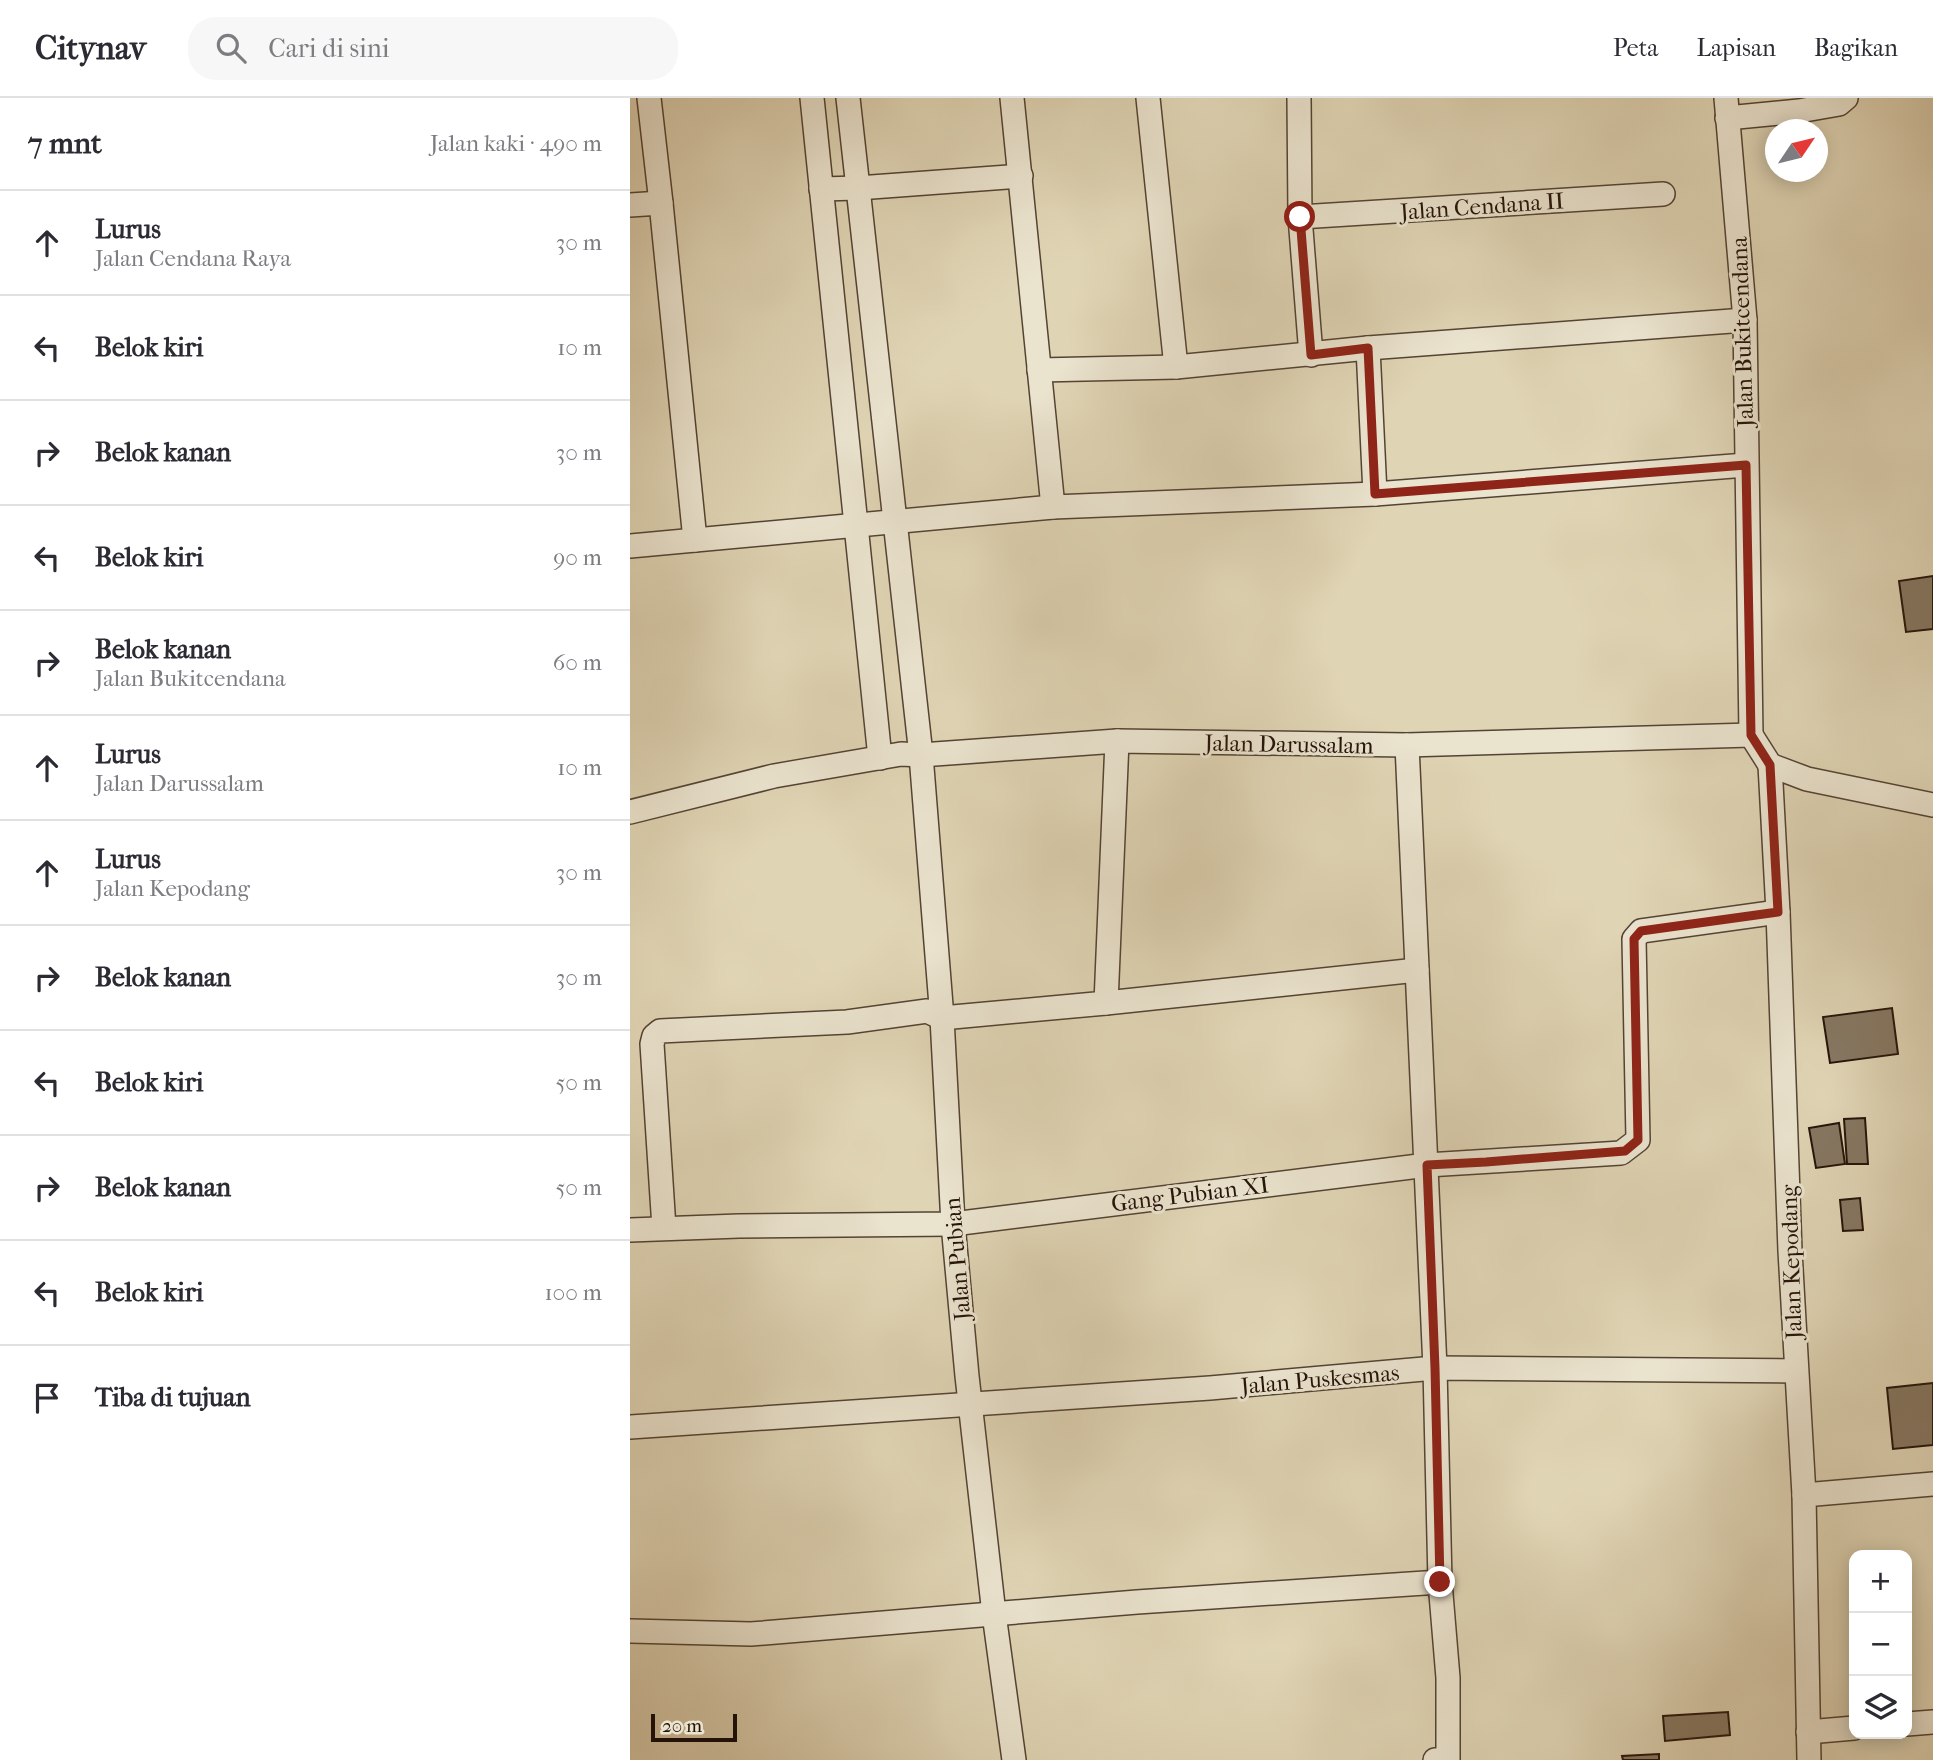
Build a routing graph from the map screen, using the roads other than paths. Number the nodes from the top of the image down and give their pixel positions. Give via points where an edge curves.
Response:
1 (649, 98) edge
2 (812, 98) edge
3 (848, 98) edge
4 (1012, 98) edge
5 (1148, 98) edge
6 (1299, 98) edge
7 (1846, 98) edge
8 (1726, 108) edge
9 (1021, 176) junction
10 (858, 188) junction
11 (821, 189) junction
12 (1663, 194) dead end
13 (661, 203) junction
14 (630, 205) edge
15 (1300, 217) junction
16 (1745, 320) junction
17 (1368, 348) junction
18 (1311, 355) junction
19 (1176, 368) junction
20 (1039, 370) junction
21 (1746, 465) junction
22 (1375, 494) junction
23 (1053, 507) junction
24 (895, 521) junction
25 (856, 524) junction
26 (695, 540) junction
27 (630, 546) edge
28 (1751, 735) junction
29 (1117, 741) junction
30 (1407, 745) junction
31 (921, 755) junction
32 (880, 758) junction
33 (1770, 765) junction
34 (1933, 805) edge
35 (630, 812) edge
36 (1778, 912) junction
37 (1418, 970) junction
38 (1106, 1003) junction
39 (943, 1018) junction
40 (1427, 1165) junction
41 (953, 1224) junction
42 (664, 1228) junction
43 (630, 1230) edge
44 (1435, 1368) junction
45 (1796, 1371) junction
46 (971, 1404) junction
47 (630, 1427) edge
48 (1933, 1484) edge
49 (1804, 1495) junction
50 (1440, 1582) junction
51 (994, 1614) junction
52 (630, 1631) edge
53 (1933, 1722) edge
54 (1912, 1724) edge
55 (1849, 1728) edge
56 (1808, 1732) junction
57 (1014, 1760) edge
58 (1443, 1760) edge
59 (1810, 1760) edge

1 - 13 street
2 - 11 street
3 - 10 street, Jalan Pubian
4 - 9 street
5 - 19 street
6 - 15 street
7 - 8 street via 1839,104 1799,111
8 - 16 street, Jalan Bukitcendana
9 - 10 street
9 - 20 street
10 - 11 street
10 - 24 street, Jalan Pubian
11 - 25 street
12 - 15 street, Jalan Cendana II
13 - 14 street
13 - 26 street
15 - 18 street
16 - 17 street
16 - 21 street, Jalan Bukitcendana
17 - 18 street
17 - 22 street
18 - 19 street
19 - 20 street
20 - 23 street
21 - 22 street
21 - 28 street, Jalan Bukitcendana
22 - 23 street
23 - 24 street
24 - 25 street
24 - 31 street, Jalan Pubian
25 - 26 street
25 - 32 street
26 - 27 street
28 - 30 street, Jalan Darussalam
28 - 33 street
29 - 30 street, Jalan Darussalam
29 - 31 street, Jalan Darussalam
29 - 38 street
30 - 37 street
31 - 32 street, Jalan Darussalam
31 - 39 street, Jalan Pubian
32 - 35 street, Jalan Darussalam via 774,775
33 - 34 street via 1807,779
33 - 36 street, Jalan Kepodang
36 - 40 street, Gang Pubian XI via 1637,934 1638,1140 1625,1151
36 - 45 street, Jalan Kepodang
37 - 38 street
37 - 40 street
38 - 39 street
39 - 41 street, Jalan Pubian
39 - 42 street via 927,1012 667,1030 654,1035
40 - 41 street, Gang Pubian XI
40 - 44 street
41 - 42 street, Gang Pubian XI
41 - 46 street, Jalan Pubian
42 - 43 street, Gang Pubian XI
44 - 45 street, Jalan Puskesmas
44 - 46 street, Jalan Puskesmas
44 - 50 street
45 - 49 street, Jalan Kepodang
46 - 47 street, Jalan Puskesmas
46 - 51 street, Jalan Pubian
48 - 49 street
49 - 56 street, Jalan Kepodang
50 - 51 street
50 - 58 street via 1448,1678
51 - 52 street via 751,1634
51 - 57 street, Jalan Pubian
53 - 54 street
55 - 56 street
56 - 59 street, Jalan Kepodang

